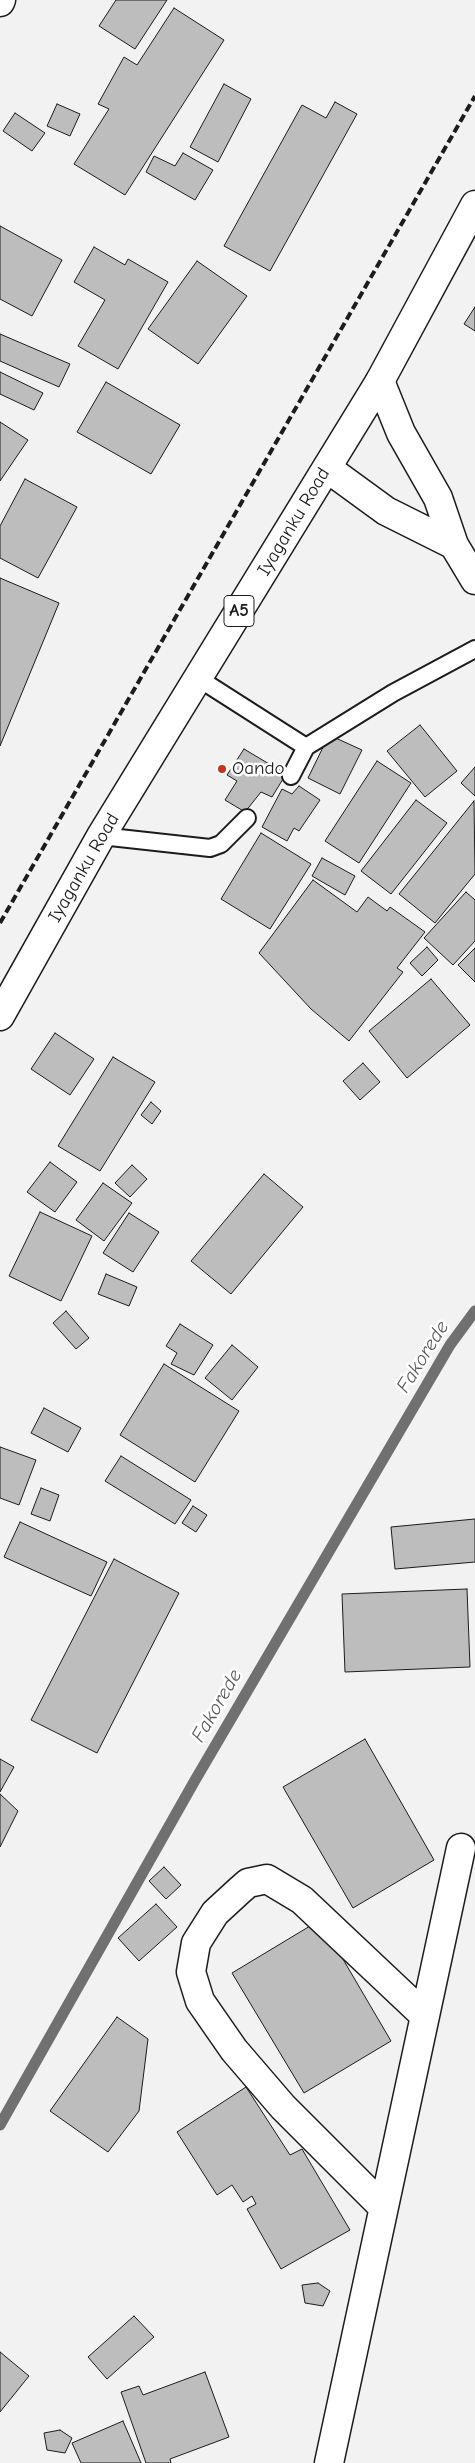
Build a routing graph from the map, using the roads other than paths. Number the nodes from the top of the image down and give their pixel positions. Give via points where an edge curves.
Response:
1 (475, 205) edge
2 (380, 381) junction
3 (327, 468) junction
4 (454, 545) junction
5 (475, 580) edge
6 (475, 649) edge
7 (198, 678) junction
8 (306, 748) junction
9 (291, 776) dead end
10 (247, 818) dead end
11 (102, 836) junction
12 (0, 1016) edge
13 (461, 1848) dead end
14 (425, 2016) junction
15 (383, 2207) junction
16 (329, 2463) edge

1 - 2 main road, Iyaganku Road / A5
2 - 3 main road, Iyaganku Road / A5
2 - 4 main road via 401,433 438,498
3 - 4 main road via 386,511
3 - 7 main road, Iyaganku Road / A5
4 - 5 main road
6 - 8 lane via 393,693
7 - 8 lane
7 - 11 main road, Iyaganku Road / A5
8 - 9 lane
10 - 11 lane via 221,844 210,848
11 - 12 main road, Iyaganku Road / A5
13 - 14 main road
14 - 15 main road
14 - 15 main road via 302,1900 267,1879 248,1882 215,1913 196,1943 191,1972 200,2001 234,2050 283,2107
15 - 16 main road

